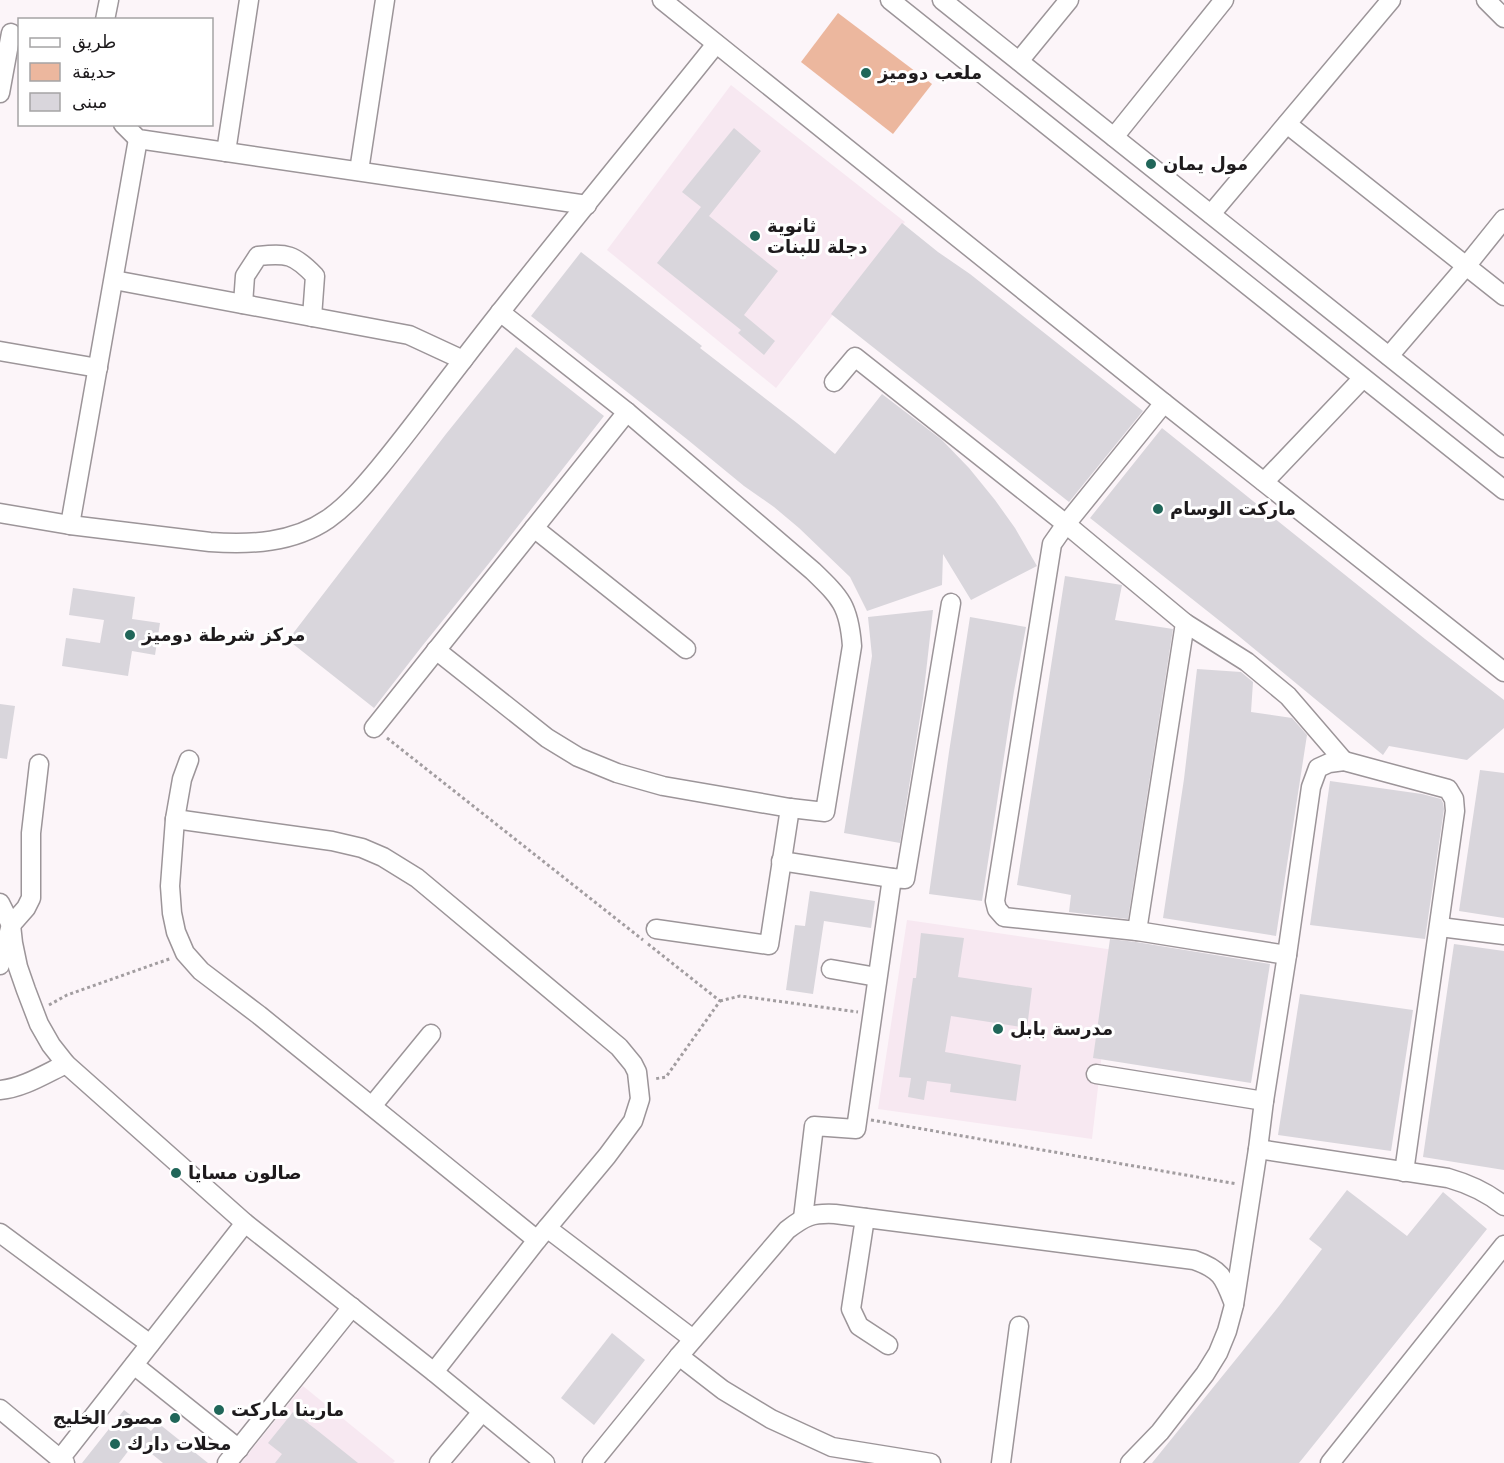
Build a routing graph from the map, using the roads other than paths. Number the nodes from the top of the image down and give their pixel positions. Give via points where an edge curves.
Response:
1 (109, 0) edge
2 (249, 0) edge
3 (385, 0) edge
4 (662, 0) edge
5 (890, 0) edge
6 (942, 0) edge
7 (1069, 0) edge
8 (1224, 0) edge
9 (1391, 0) edge
10 (1486, 0) edge
11 (105, 18) edge
12 (1504, 18) edge
13 (10, 33) edge
14 (716, 44) junction
15 (1019, 61) junction
16 (0, 93) edge
17 (1287, 124) junction
18 (125, 126) edge
19 (1114, 137) junction
20 (138, 139) junction
21 (226, 152) junction
22 (359, 171) junction
23 (587, 205) junction
24 (1210, 214) junction
25 (1504, 219) edge
26 (1238, 236) junction
27 (1217, 261) junction
28 (1467, 266) junction
29 (114, 280) junction
30 (1504, 296) edge
31 (243, 304) junction
32 (500, 312) junction
33 (312, 317) junction
34 (0, 351) edge
35 (1389, 356) junction
36 (463, 360) junction
37 (98, 368) junction
38 (1364, 378) junction
39 (834, 382) dead end
40 (1164, 403) junction
41 (627, 412) junction
42 (1504, 448) edge
43 (1264, 482) junction
44 (1504, 490) edge
45 (0, 513) edge
46 (1066, 524) junction
47 (70, 525) junction
48 (534, 528) junction
49 (951, 603) dead end
50 (1185, 623) junction
51 (686, 649) dead end
52 (436, 650) junction
53 (1504, 672) edge
54 (374, 728) road end
55 (189, 760) dead end
56 (1344, 761) junction
57 (39, 764) dead end
58 (790, 808) junction
59 (176, 819) junction
60 (781, 861) junction
61 (892, 878) junction
62 (0, 903) edge
63 (11, 925) junction
64 (1440, 927) junction
65 (656, 929) dead end
66 (1137, 932) junction
67 (1504, 935) edge
68 (1287, 955) junction
69 (1, 958) edge
70 (831, 969) dead end
71 (878, 977) junction
72 (431, 1034) dead end
73 (66, 1064) junction
74 (1096, 1074) dead end
75 (0, 1090) edge
76 (1264, 1101) junction
77 (372, 1106) junction
78 (1258, 1149) junction
79 (1404, 1172) junction
80 (1504, 1206) edge
81 (803, 1218) junction
82 (866, 1218) junction
83 (245, 1223) junction
84 (0, 1233) edge
85 (542, 1234) junction
86 (1504, 1245) edge
87 (1234, 1305) junction
88 (352, 1307) junction
89 (1019, 1326) dead end
90 (693, 1339) junction
91 (150, 1344) junction
92 (888, 1345) dead end
93 (679, 1356) junction
94 (134, 1365) junction
95 (434, 1372) junction
96 (0, 1409) edge
97 (482, 1412) junction
98 (239, 1449) junction
99 (829, 1455) edge
100 (63, 1461) edge
101 (227, 1463) edge
102 (438, 1463) edge
103 (545, 1463) edge
104 (592, 1463) edge
105 (931, 1463) edge
106 (1001, 1463) edge
107 (1130, 1463) edge
108 (1330, 1463) edge

1 - 11 street
2 - 21 street
3 - 22 street
4 - 14 street
5 - 27 street
6 - 15 street
7 - 15 street
8 - 19 street
9 - 17 street
10 - 12 street
13 - 16 street
14 - 23 street
14 - 40 street
15 - 19 street
17 - 24 street
17 - 28 street
18 - 20 street
19 - 24 street
20 - 21 street
20 - 29 street
21 - 22 street
22 - 23 street
23 - 32 street
24 - 26 street
25 - 28 street
26 - 27 street
26 - 35 street
27 - 38 street
28 - 30 street
28 - 35 street
29 - 31 street
29 - 37 street
31 - 33 street
31 - 33 street via 244,276 258,256 281,253 302,262 315,276
32 - 36 street
32 - 41 street
33 - 36 street via 409,335
34 - 37 street
35 - 42 street
36 - 47 street via 364,485 328,519 309,529 267,542 231,543
37 - 47 street
38 - 43 street
38 - 44 street
39 - 46 street via 855,357
40 - 43 street
40 - 46 street
41 - 48 street
41 - 58 street via 813,571 843,604 852,646 825,812
43 - 53 street
45 - 47 street
46 - 50 street
46 - 66 street via 1052,544 995,902 1004,917
48 - 51 street
48 - 52 street
49 - 61 street via 905,879
50 - 56 street via 1246,662 1288,696
50 - 66 street
52 - 54 street
52 - 58 street via 547,738 578,757 663,786
55 - 59 street
56 - 64 street via 1448,789 1454,799
56 - 68 street via 1318,768 1311,787
57 - 63 street via 31,833 31,898
58 - 60 street
59 - 77 street via 170,886 176,932 185,953 201,971
59 - 85 street via 332,841 383,857 417,878 619,1047 633,1064 639,1081 640,1099 633,1120
60 - 61 street
60 - 65 street via 769,945
61 - 71 street
62 - 63 street
63 - 69 street
63 - 73 street via 18,967 34,1013
64 - 67 street
64 - 79 street
66 - 68 street
68 - 76 street
70 - 71 street
71 - 81 street via 856,1128 814,1126
72 - 77 street
73 - 75 street
73 - 83 street
74 - 76 street
76 - 78 street
77 - 85 street
78 - 79 street
78 - 87 street
79 - 80 street via 1467,1184
81 - 82 street via 819,1213
81 - 90 street via 787,1230
82 - 87 street via 1194,1260 1221,1276
82 - 92 street via 851,1309 859,1326
83 - 88 street
83 - 91 street
84 - 91 street
85 - 90 street
85 - 95 street
86 - 108 street
87 - 107 street via 1218,1353 1205,1374
88 - 95 street
88 - 98 street
89 - 106 street
90 - 93 street
91 - 94 street
93 - 99 street via 723,1390
93 - 104 street
94 - 98 street
94 - 100 street
95 - 97 street
96 - 100 street
97 - 102 street
97 - 103 street
98 - 101 street
99 - 105 street

